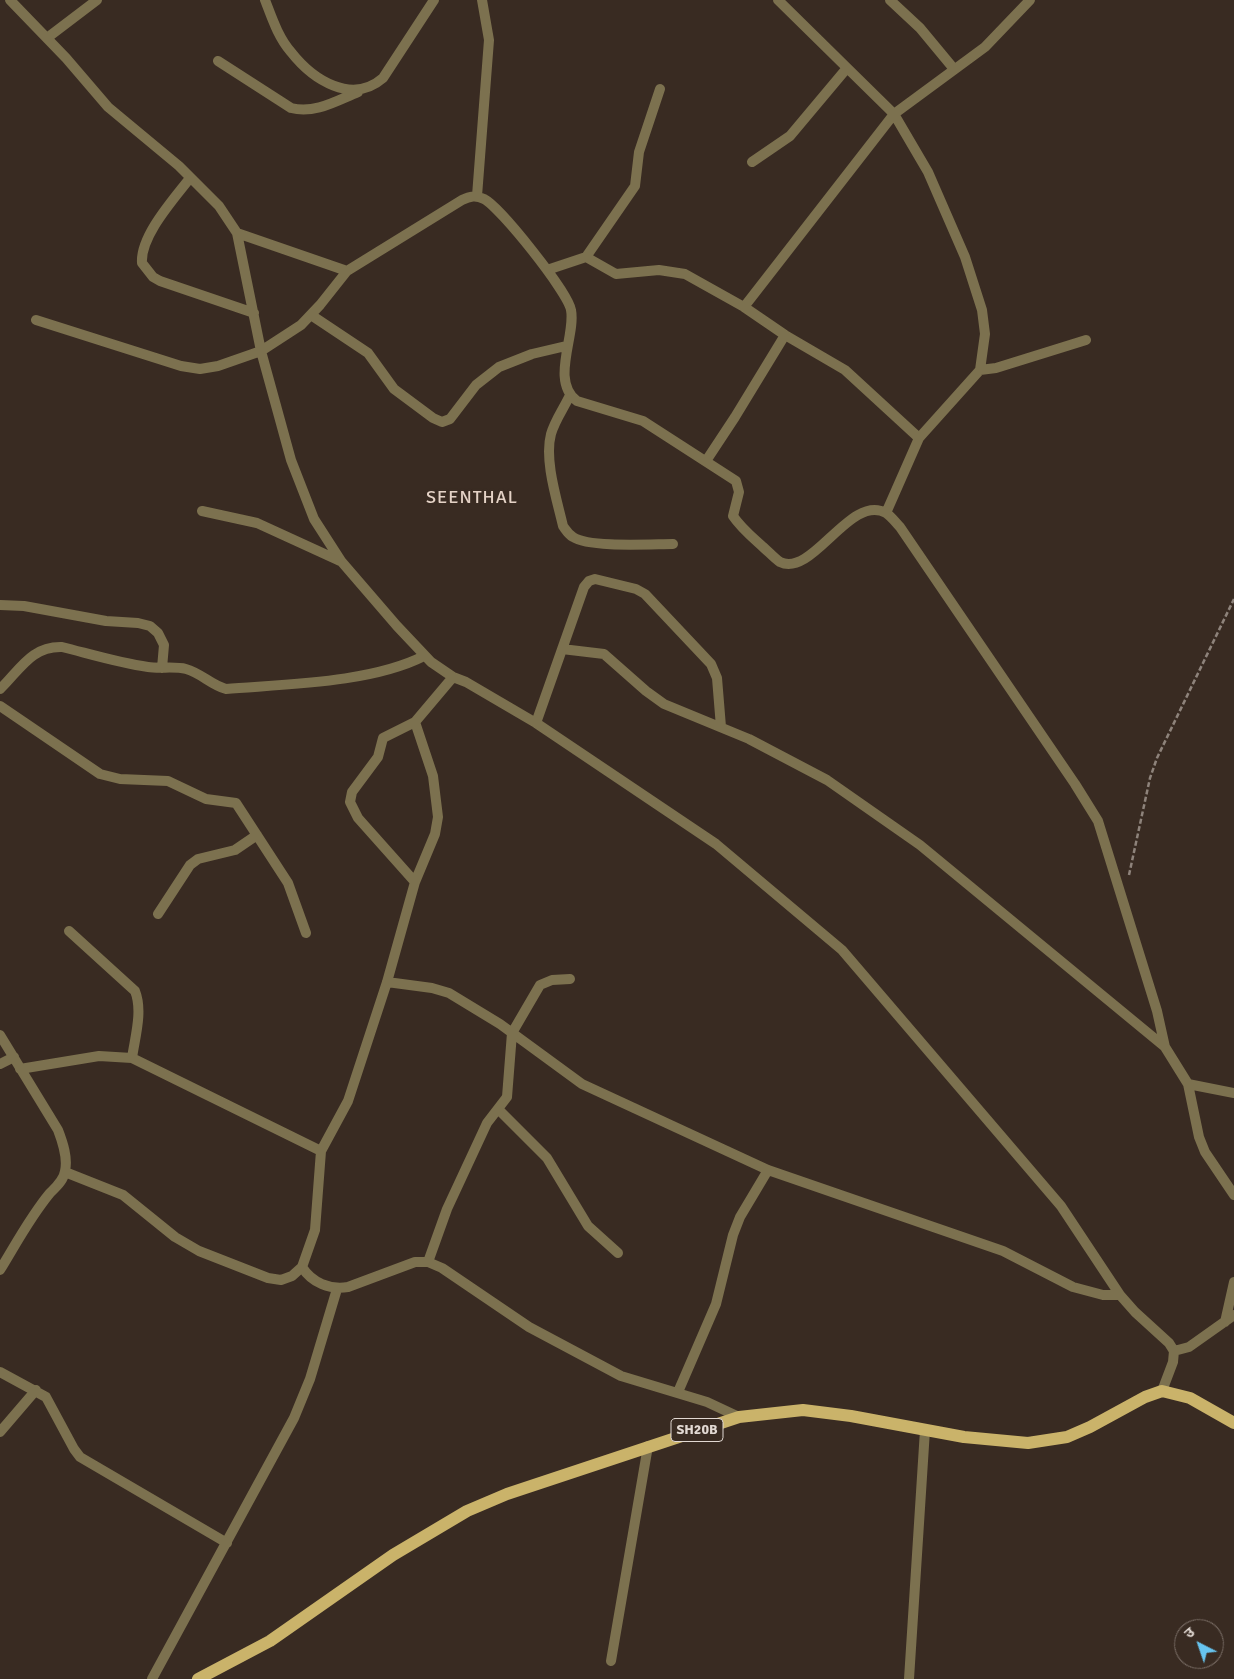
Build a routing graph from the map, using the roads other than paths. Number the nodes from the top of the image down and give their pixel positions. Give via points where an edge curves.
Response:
1 (10, 0) edge
2 (97, 0) edge
3 (264, 0) edge
4 (434, 0) edge
5 (482, 0) edge
6 (778, 0) edge
7 (890, 0) edge
8 (1030, 0) edge
9 (47, 38) junction
10 (218, 61) dead end
11 (847, 68) junction
12 (954, 69) junction
13 (366, 89) junction
14 (660, 89) dead end
15 (894, 114) junction
16 (752, 162) dead end
17 (190, 178) junction
18 (477, 196) junction
19 (237, 233) junction
20 (586, 257) junction
21 (547, 270) junction
22 (347, 271) junction
23 (744, 307) junction
24 (254, 313) junction
25 (311, 316) junction
26 (36, 320) dead end
27 (785, 335) junction
28 (1086, 340) dead end
29 (566, 346) junction
30 (261, 350) junction
31 (980, 370) junction
32 (570, 396) junction
33 (919, 438) junction
34 (706, 461) junction
35 (202, 511) dead end
36 (886, 513) junction
37 (673, 544) dead end
38 (341, 561) junction
39 (0, 605) edge
40 (562, 649) junction
41 (424, 656) junction
42 (162, 668) junction
43 (453, 677) junction
44 (0, 689) edge
45 (0, 706) edge
46 (415, 722) junction
47 (536, 723) junction
48 (722, 727) junction
49 (257, 835) junction
50 (415, 882) junction
51 (158, 914) dead end
52 (69, 931) dead end
53 (306, 934) dead end
54 (570, 979) dead end
55 (387, 982) junction
56 (512, 1033) junction
57 (0, 1035) edge
58 (1165, 1047) junction
59 (14, 1057) junction
60 (132, 1058) junction
61 (0, 1064) edge
62 (20, 1069) junction
63 (1188, 1084) junction
64 (1234, 1093) edge
65 (498, 1109) junction
66 (321, 1151) junction
67 (768, 1170) junction
68 (65, 1172) junction
69 (1234, 1196) edge
70 (618, 1253) dead end
71 (428, 1262) junction
72 (302, 1267) junction
73 (0, 1270) edge
74 (1234, 1282) edge
75 (337, 1289) junction
76 (1120, 1295) junction
77 (1234, 1315) edge
78 (1225, 1322) junction
79 (1174, 1351) junction
80 (0, 1372) edge
81 (36, 1390) junction
82 (1162, 1391) junction
83 (678, 1392) junction
84 (739, 1417) junction
85 (1234, 1422) edge
86 (925, 1430) junction
87 (0, 1432) edge
88 (648, 1446) junction
89 (227, 1543) junction
90 (611, 1661) dead end
91 (152, 1679) edge
92 (198, 1679) edge
93 (909, 1679) edge

1 - 9 street
2 - 9 street
3 - 13 street via 284,42 307,68 338,88
4 - 13 street via 391,68
5 - 18 street via 489,40
6 - 11 street
7 - 12 street via 920,28
8 - 12 street via 984,47
9 - 17 street via 108,108
10 - 13 street via 291,108 301,111 326,106
11 - 15 street
11 - 16 street via 790,136
12 - 15 street
14 - 20 street via 638,152 635,186
15 - 23 street
15 - 31 street via 928,172 965,257 986,334
17 - 19 street via 219,206
17 - 24 street via 154,226 141,256 142,263 160,281
18 - 21 street via 490,203
18 - 22 street via 462,200
19 - 22 street
19 - 24 street
20 - 21 street
20 - 23 street via 616,274 659,270 685,274
21 - 29 street via 571,307
22 - 25 street
23 - 27 street
24 - 30 street
25 - 29 street via 368,353 394,389 442,422 450,420 476,385 499,367 532,354
25 - 30 street
26 - 30 street via 181,366 200,369
27 - 33 street via 845,370
27 - 34 street
28 - 31 street
29 - 32 street via 566,380
30 - 38 street via 291,460 314,519
31 - 33 street
32 - 34 street via 643,421
32 - 37 street via 551,434 550,447 552,477 567,532 579,540 595,542
33 - 36 street
34 - 36 street via 736,481 739,492 734,516 743,529 781,562 793,564 804,558 861,513
35 - 38 street via 257,523
36 - 58 street via 900,527 1098,821 1158,1011
38 - 41 street
39 - 42 street via 150,626 164,645
40 - 47 street
40 - 48 street via 604,654 664,704
40 - 48 street via 588,581 603,580 636,589 652,600 712,664 717,678
41 - 42 street via 384,671 291,685 226,689 189,670
41 - 43 street
42 - 44 street via 132,665 51,646 31,656
43 - 46 street
43 - 47 street
45 - 49 street via 100,774 120,779 168,781 200,797 236,803
46 - 50 street via 433,776 438,817 430,852
46 - 50 street via 383,738 378,758 352,792 350,802 358,818
47 - 76 street via 716,844 842,950 1061,1206
48 - 58 street via 827,780 920,845
49 - 51 street via 235,850 190,864
49 - 53 street via 288,883
50 - 55 street
52 - 60 street via 135,991 138,1009
54 - 56 street via 552,980 540,985
55 - 56 street via 441,990
55 - 66 street via 348,1101
56 - 65 street via 509,1091
56 - 67 street via 582,1084
57 - 59 street
58 - 63 street
59 - 61 street
59 - 62 street
60 - 62 street via 99,1056
60 - 66 street
62 - 68 street via 58,1130 63,1144
63 - 64 street
63 - 69 street via 1205,1152
65 - 70 street via 547,1158 588,1226
65 - 71 street via 487,1123 447,1209
66 - 72 street via 315,1230
67 - 76 street via 1003,1251 1073,1287 1103,1295
67 - 83 street via 740,1217 716,1304
68 - 72 street via 123,1195 175,1237 200,1251 268,1278 281,1280
68 - 73 street via 34,1213
71 - 75 street via 415,1262
71 - 83 street via 529,1326 600,1366 621,1376
72 - 75 street via 311,1277
74 - 78 street
75 - 89 street via 310,1380 294,1418
76 - 79 street
77 - 78 street
78 - 79 street via 1189,1347
79 - 82 street
80 - 81 street
81 - 87 street
81 - 89 street via 51,1403 80,1456
82 - 85 main road via 1190,1398
82 - 86 main road, SH20B via 1118,1410 1090,1428 1049,1441 1028,1443
83 - 84 street
84 - 86 main road, SH20B via 803,1410
84 - 88 main road, SH20B
86 - 93 street
88 - 90 street
88 - 92 main road, SH20B via 507,1494 443,1523 270,1640
89 - 91 street

